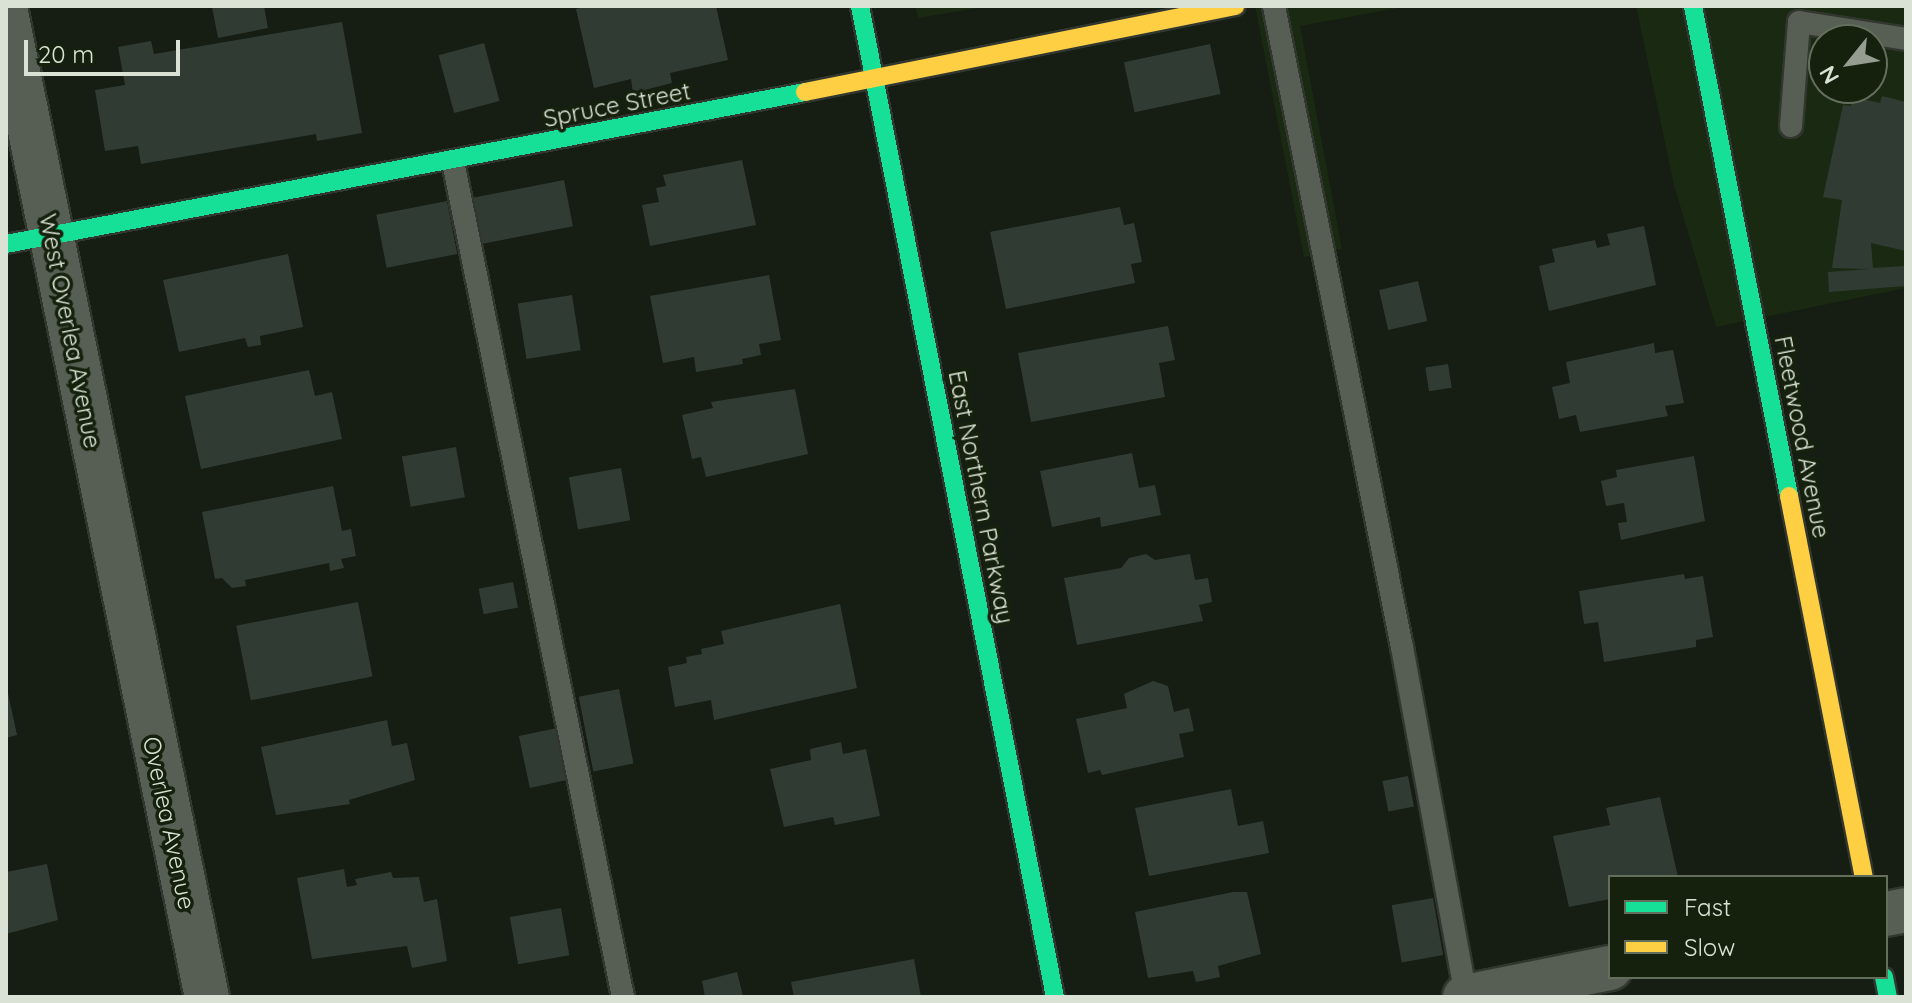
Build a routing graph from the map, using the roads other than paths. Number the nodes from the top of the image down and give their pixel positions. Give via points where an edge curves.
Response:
1 (860, 6) edge
2 (1235, 6) edge
3 (1274, 6) edge
4 (1693, 6) edge
5 (6, 13) edge
6 (1906, 39) edge
7 (874, 78) junction
8 (1791, 126) dead end
9 (453, 162) junction
10 (51, 234) junction
11 (6, 244) edge
12 (132, 649) joint
13 (1864, 875) edge
14 (1608, 968) edge
15 (207, 997) edge
16 (623, 997) edge
17 (1055, 997) edge
18 (1466, 997) edge

1 - 7 main road, East Northern Parkway
2 - 7 main road, Spruce Street
3 - 18 lane
4 - 13 main road, Fleetwood Avenue
5 - 10 street, West Overlea Avenue
6 - 8 lane via 1799,22
7 - 9 main road, Spruce Street
7 - 17 main road, East Northern Parkway
9 - 10 main road, Spruce Street
9 - 16 lane
10 - 11 main road, Spruce Street
10 - 12 street, West Overlea Avenue
12 - 15 street, Overlea Avenue
14 - 18 street

